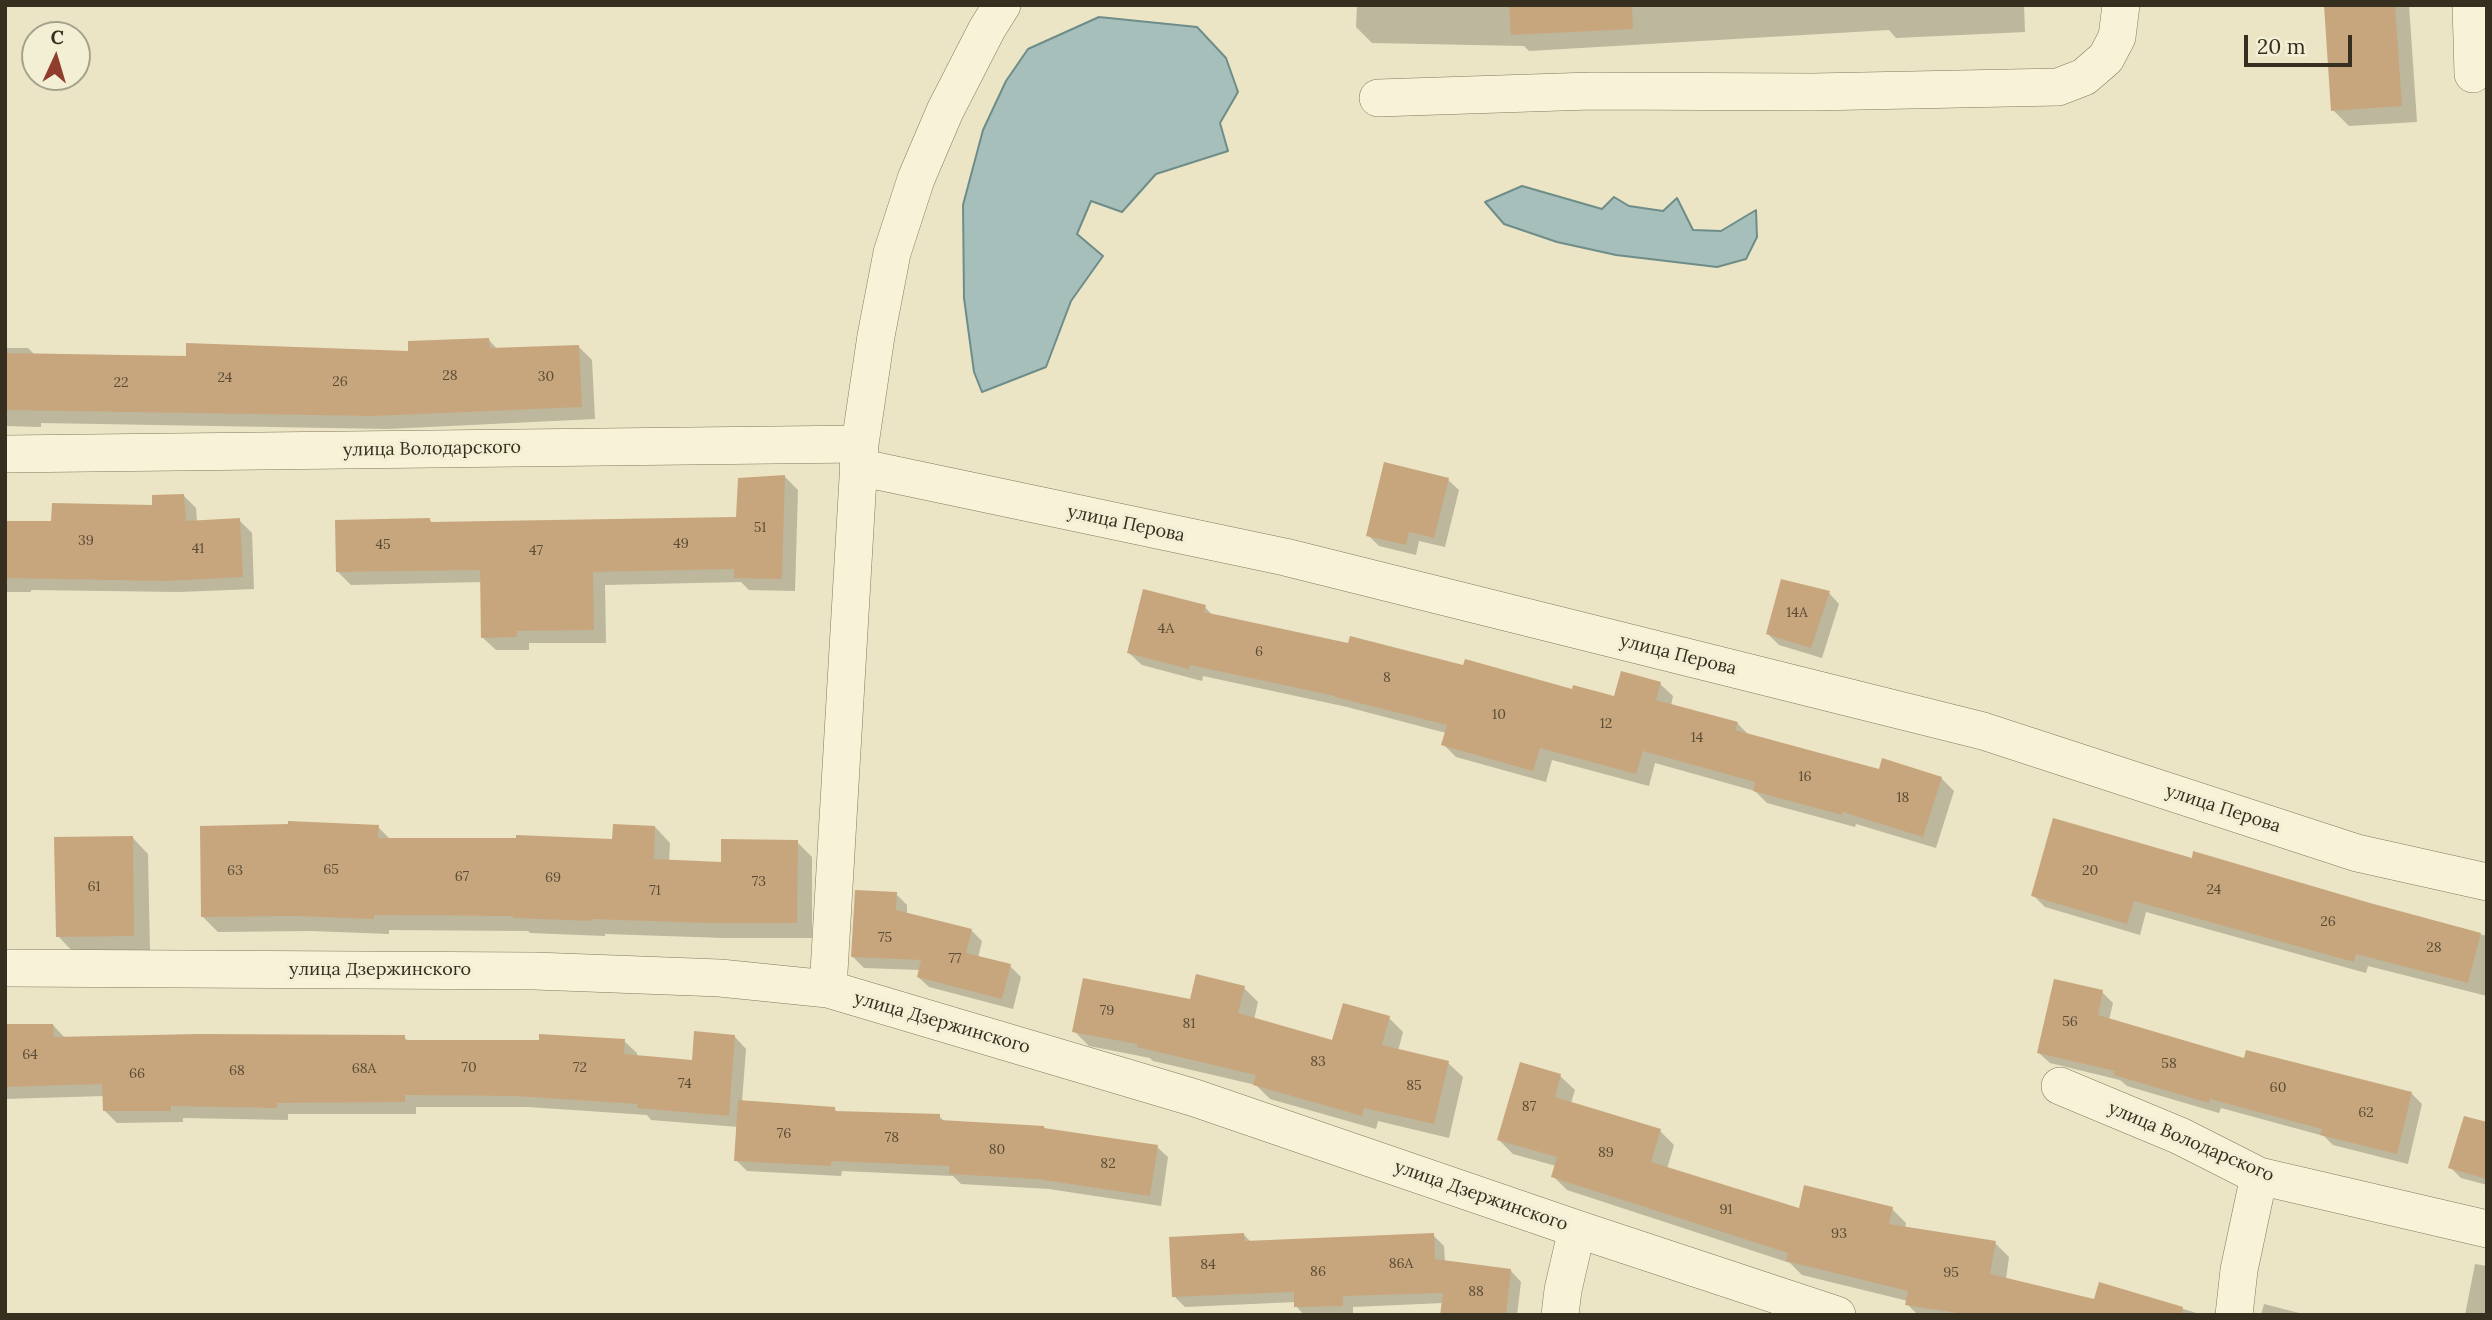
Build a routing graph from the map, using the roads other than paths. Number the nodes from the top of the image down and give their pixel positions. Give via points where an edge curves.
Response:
1 (1002, 5) edge
2 (2121, 5) edge
3 (2471, 5) edge
4 (2473, 74) dead end
5 (1378, 98) dead end
6 (5, 454) edge
7 (859, 455) junction
8 (2487, 882) edge
9 (5, 968) edge
10 (828, 989) junction
11 (2060, 1086) dead end
12 (2259, 1176) junction
13 (1577, 1229) junction
14 (2487, 1229) edge
15 (1560, 1315) edge
16 (1837, 1315) edge
17 (2234, 1315) edge

1 - 7 street via 945,111 892,253
2 - 5 street via 2116,37 2106,58 2084,77 2058,87 1591,91
3 - 4 street
6 - 7 street, улица Володарского
7 - 8 street, улица Перова via 1983,731 2357,853
7 - 10 street
9 - 10 street, улица Дзержинского via 535,971 720,978
10 - 13 street, улица Дзержинского via 1195,1098
11 - 12 street, улица Володарского via 2180,1136
12 - 14 street, улица Володарского
12 - 17 street
13 - 15 street
13 - 16 street, улица Дзержинского

